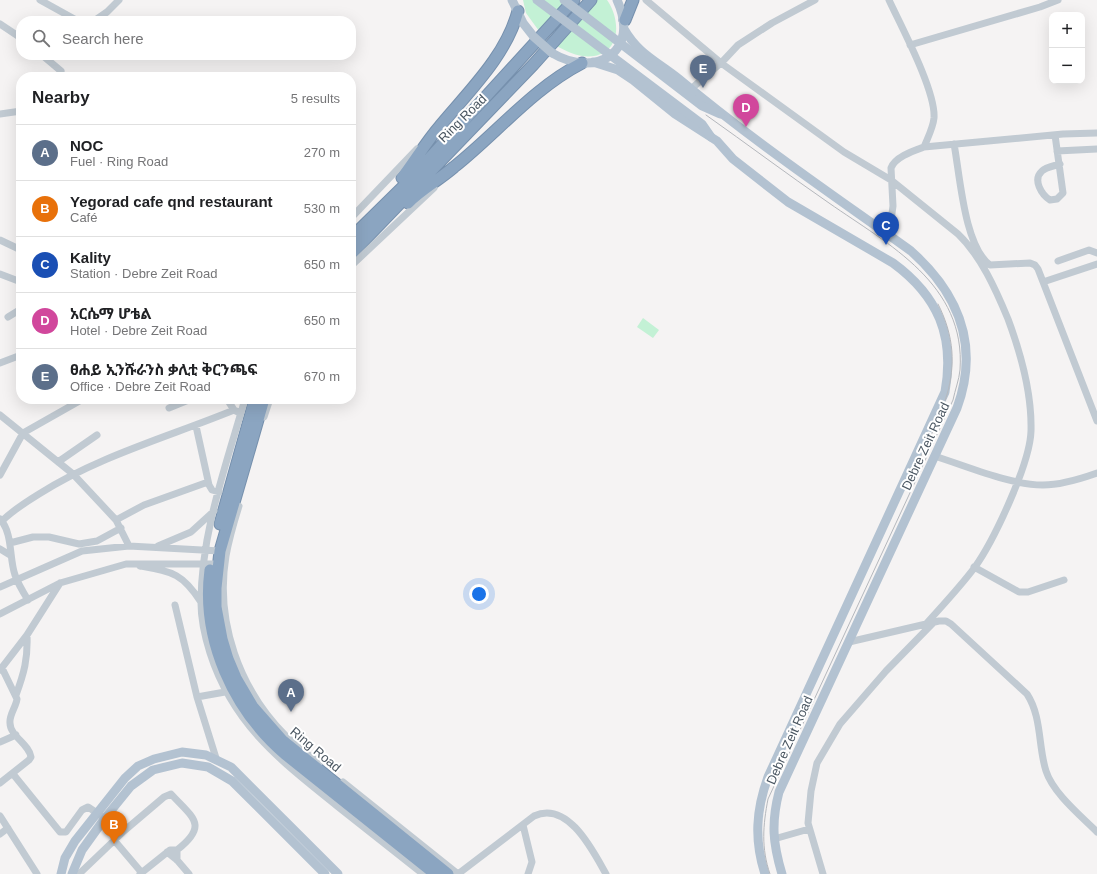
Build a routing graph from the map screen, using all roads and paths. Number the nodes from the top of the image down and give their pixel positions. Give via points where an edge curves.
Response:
1 (40, 0) edge
2 (119, 0) edge
3 (512, 0) edge
4 (517, 0) edge
5 (537, 0) edge
6 (564, 0) edge
7 (574, 0) edge
8 (591, 0) edge
9 (618, 0) edge
10 (633, 0) edge
11 (646, 0) edge
12 (815, 0) edge
13 (889, 0) edge
14 (1058, 0) edge
15 (518, 12) junction
16 (69, 16) edge
17 (101, 16) edge
18 (0, 24) edge
19 (625, 24) junction
20 (16, 35) edge
21 (910, 45) junction
22 (48, 60) edge
23 (593, 62) junction
24 (582, 63) junction
25 (721, 63) junction
26 (61, 71) dead end
27 (691, 89) junction
28 (16, 112) edge
29 (0, 114) edge
30 (720, 114) junction
31 (438, 128) junction
32 (1097, 133) edge
33 (1055, 135) junction
34 (711, 137) junction
35 (954, 144) junction
36 (924, 147) junction
37 (1096, 149) edge
38 (1057, 151) junction
39 (1060, 164) junction
40 (454, 168) junction
41 (891, 180) junction
42 (356, 213) edge
43 (374, 215) junction
44 (970, 233) junction
45 (889, 235) junction
46 (0, 240) edge
47 (356, 241) edge
48 (967, 242) junction
49 (16, 248) edge
50 (1097, 253) edge
51 (356, 261) edge
52 (1058, 261) dead end
53 (1097, 264) edge
54 (0, 274) edge
55 (16, 280) edge
56 (1043, 282) junction
57 (16, 312) edge
58 (8, 317) dead end
59 (16, 357) edge
60 (0, 363) edge
61 (74, 404) edge
62 (179, 404) edge
63 (231, 404) edge
64 (242, 404) edge
65 (254, 404) edge
66 (262, 404) edge
67 (268, 404) edge
68 (169, 408) dead end
69 (237, 412) junction
70 (0, 415) edge
71 (1097, 421) edge
72 (196, 426) junction
73 (23, 432) junction
74 (97, 435) dead end
75 (934, 456) junction
76 (58, 462) junction
77 (73, 474) junction
78 (1097, 474) edge
79 (0, 475) edge
80 (208, 482) junction
81 (1018, 482) junction
82 (219, 492) junction
83 (214, 510) junction
84 (1, 520) edge
85 (116, 520) junction
86 (121, 528) junction
87 (10, 543) junction
88 (129, 546) junction
89 (155, 547) junction
90 (81, 548) junction
91 (0, 549) edge
92 (213, 550) junction
93 (10, 555) junction
94 (211, 563) junction
95 (126, 564) junction
96 (974, 567) junction
97 (17, 579) junction
98 (1064, 580) dead end
99 (60, 583) junction
100 (0, 587) edge
101 (28, 600) junction
102 (201, 602) junction
103 (175, 604) dead end
104 (0, 614) edge
105 (929, 624) junction
106 (27, 635) junction
107 (849, 642) junction
108 (1, 669) edge
109 (225, 692) junction
110 (16, 695) junction
111 (197, 697) junction
112 (16, 735) junction
113 (0, 742) edge
114 (216, 758) junction
115 (13, 774) junction
116 (0, 783) edge
117 (97, 812) junction
118 (0, 816) edge
119 (105, 818) junction
120 (523, 825) junction
121 (8, 828) junction
122 (809, 830) junction
123 (124, 831) junction
124 (1097, 832) edge
125 (0, 834) edge
126 (774, 839) junction
127 (114, 840) junction
128 (177, 850) junction
129 (167, 852) junction
130 (178, 860) junction
131 (37, 874) edge
132 (61, 874) edge
133 (72, 874) edge
134 (79, 874) edge
135 (141, 874) edge
136 (189, 874) edge
137 (325, 874) edge
138 (338, 874) edge
139 (423, 874) edge
140 (435, 874) edge
141 (448, 874) edge
142 (458, 874) edge
143 (528, 874) edge
144 (606, 874) edge
145 (764, 874) edge
146 (782, 874) edge
147 (823, 874) edge

1 - 16 street
2 - 17 street
3 - 15 main road
4 - 15 main road
5 - 34 main road, bridge via 702,124
6 - 30 main road, bridge via 702,106
7 - 43 highway, Ring Road
8 - 47 highway, Ring Road via 533,65
9 - 19 main road
10 - 19 highway
11 - 25 street
12 - 25 street via 759,30 738,45
13 - 21 street
14 - 21 street
15 - 24 main road, bridge via 534,37 552,53
15 - 31 highway via 514,27 502,49
18 - 20 street
19 - 23 main road via 617,50 609,57
19 - 27 main road via 637,48
21 - 36 street via 924,76 933,110 932,128
22 - 26 street
23 - 24 main road
23 - 34 main road via 618,70
24 - 40 highway via 546,84
25 - 27 street
25 - 41 street via 844,152
27 - 30 main road
28 - 29 street
30 - 45 main road, Debre Zeit Road
31 - 42 street
31 - 43 highway
32 - 33 street
33 - 35 street
33 - 38 street
34 - 145 main road, Debre Zeit Road via 738,163 788,202 893,263 911,277 929,296 938,313 949,359 945,392 935,416 761,796 757,818 758,846
35 - 36 street
35 - 44 street
36 - 41 street via 908,153 893,164
37 - 38 street
38 - 39 street
39 - 39 street via 1063,193 1057,199 1050,200 1040,189 1039,176 1042,171
40 - 47 highway via 425,188 372,237
40 - 51 street
41 - 45 street via 893,206
41 - 48 street
43 - 47 highway, Ring Road
44 - 48 street
44 - 56 street via 984,261 990,265 1030,263 1038,269
45 - 75 main road, Debre Zeit Road via 911,251 936,275 950,296 960,318 964,336 964,383 957,408
46 - 49 street
48 - 81 street via 996,291 1022,361 1031,432
50 - 52 street via 1090,250
53 - 56 street
54 - 55 street
56 - 71 street
57 - 58 street
59 - 60 street
61 - 73 street
62 - 68 street
63 - 69 street
64 - 69 street
65 - 92 highway, Ring Road
66 - 92 highway, Ring Road
67 - 142 street via 244,482 226,556 226,624 242,673 266,713 286,735
69 - 72 street
69 - 82 street
70 - 73 street
72 - 77 street via 136,447
72 - 80 street
73 - 76 street
73 - 79 street
74 - 76 street
75 - 81 street
75 - 107 main road, Debre Zeit Road
76 - 77 street
77 - 84 street
77 - 85 street
78 - 81 street via 1061,484
80 - 82 street via 212,490
80 - 85 street via 144,505
81 - 96 street via 996,530
82 - 83 street
83 - 89 street via 191,532
83 - 92 street
84 - 87 street
85 - 86 street
86 - 88 street
86 - 90 street
87 - 90 street via 33,537 49,537 62,538
87 - 93 street
88 - 89 street
88 - 90 street
89 - 92 street
90 - 97 street
91 - 93 street
92 - 94 highway, Ring Road
93 - 97 street
94 - 95 street
94 - 102 street
94 - 140 highway, Ring Road via 208,588 214,641 229,682 250,716 275,746
94 - 141 highway, Ring Road via 222,639 236,678 253,707 292,749
95 - 99 street
95 - 102 street via 171,572 184,580
96 - 98 street via 1019,592 1028,592
96 - 105 street
97 - 100 street
97 - 101 street
99 - 101 street
99 - 106 street
101 - 104 street
102 - 109 street via 207,644
103 - 111 street
105 - 107 street
105 - 122 street via 834,731 816,768 808,816
105 - 124 street via 946,621 951,624 1027,694 1033,706 1046,771 1052,783
106 - 108 street
106 - 110 street via 26,666
107 - 126 main road, Debre Zeit Road via 783,780 776,806
108 - 110 street
109 - 111 street
109 - 139 street via 253,731 276,756
110 - 112 street via 17,703 9,722
111 - 114 street
112 - 113 street
112 - 115 street via 31,757
114 - 117 main road via 182,752 154,758 138,766 125,778
114 - 138 main road via 237,772
115 - 116 street
115 - 117 street via 62,833 66,832 84,808 88,807
117 - 119 street
117 - 132 main road via 72,845
118 - 121 street
119 - 123 street
119 - 133 main road via 82,850
119 - 137 main road via 131,786 146,774 182,763 199,765 217,771 235,784
120 - 142 street
120 - 143 street via 532,862
120 - 144 street via 534,816 544,813 554,813 567,820 584,836
121 - 125 street
121 - 131 street
122 - 126 street
122 - 147 street
123 - 127 street
123 - 128 street via 171,794 193,817 196,825 194,835
126 - 146 main road, Debre Zeit Road
127 - 134 street
127 - 135 street
128 - 129 street
128 - 130 street
129 - 130 street
129 - 135 street
130 - 136 street

